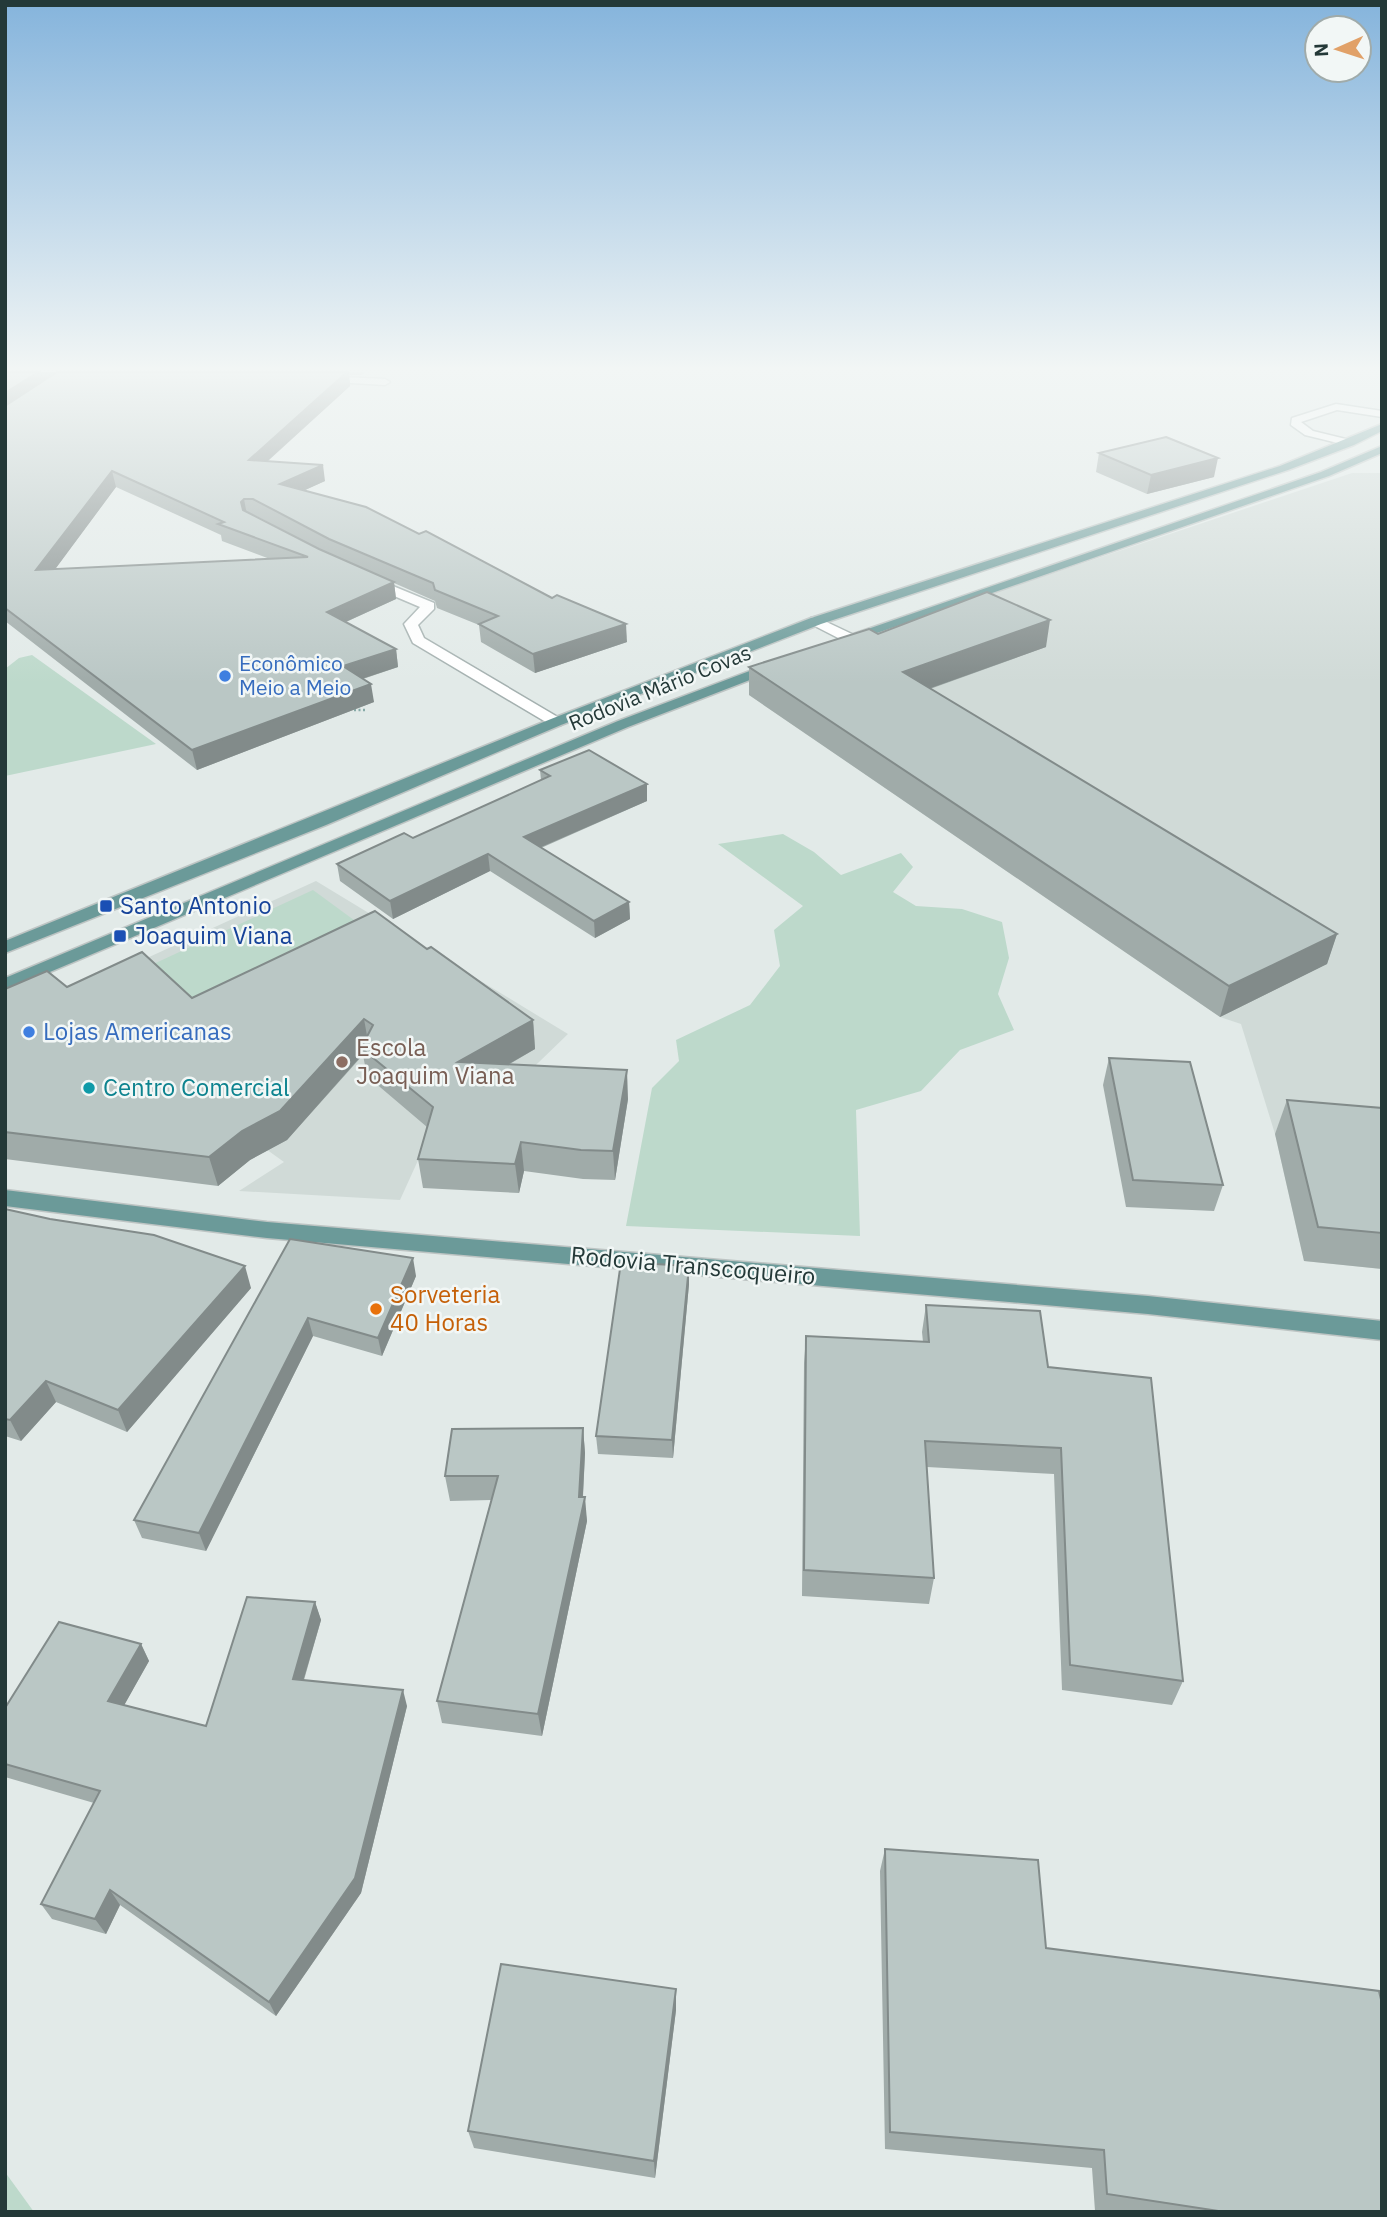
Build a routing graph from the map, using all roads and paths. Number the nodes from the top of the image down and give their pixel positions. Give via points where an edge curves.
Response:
1 (1260, 475) edge
2 (1321, 475) edge
3 (356, 574) edge
4 (816, 621) junction
5 (849, 638) junction
6 (827, 646) edge
7 (792, 659) edge
8 (354, 710) edge
9 (365, 710) edge
10 (556, 722) junction
11 (5, 948) edge
12 (5, 985) edge
13 (5, 1198) edge
14 (1382, 1331) edge

1 - 4 main road, Rodovia Mário Covas
2 - 5 main road
3 - 10 lane via 429,606 411,624 418,640
4 - 5 lane
4 - 10 main road, Rodovia Mário Covas
5 - 6 main road
7 - 12 main road, Rodovia Mário Covas via 623,724
8 - 9 path
10 - 11 main road, Rodovia Mário Covas
13 - 14 main road, Rodovia Transcoqueiro via 267,1230 1148,1305

